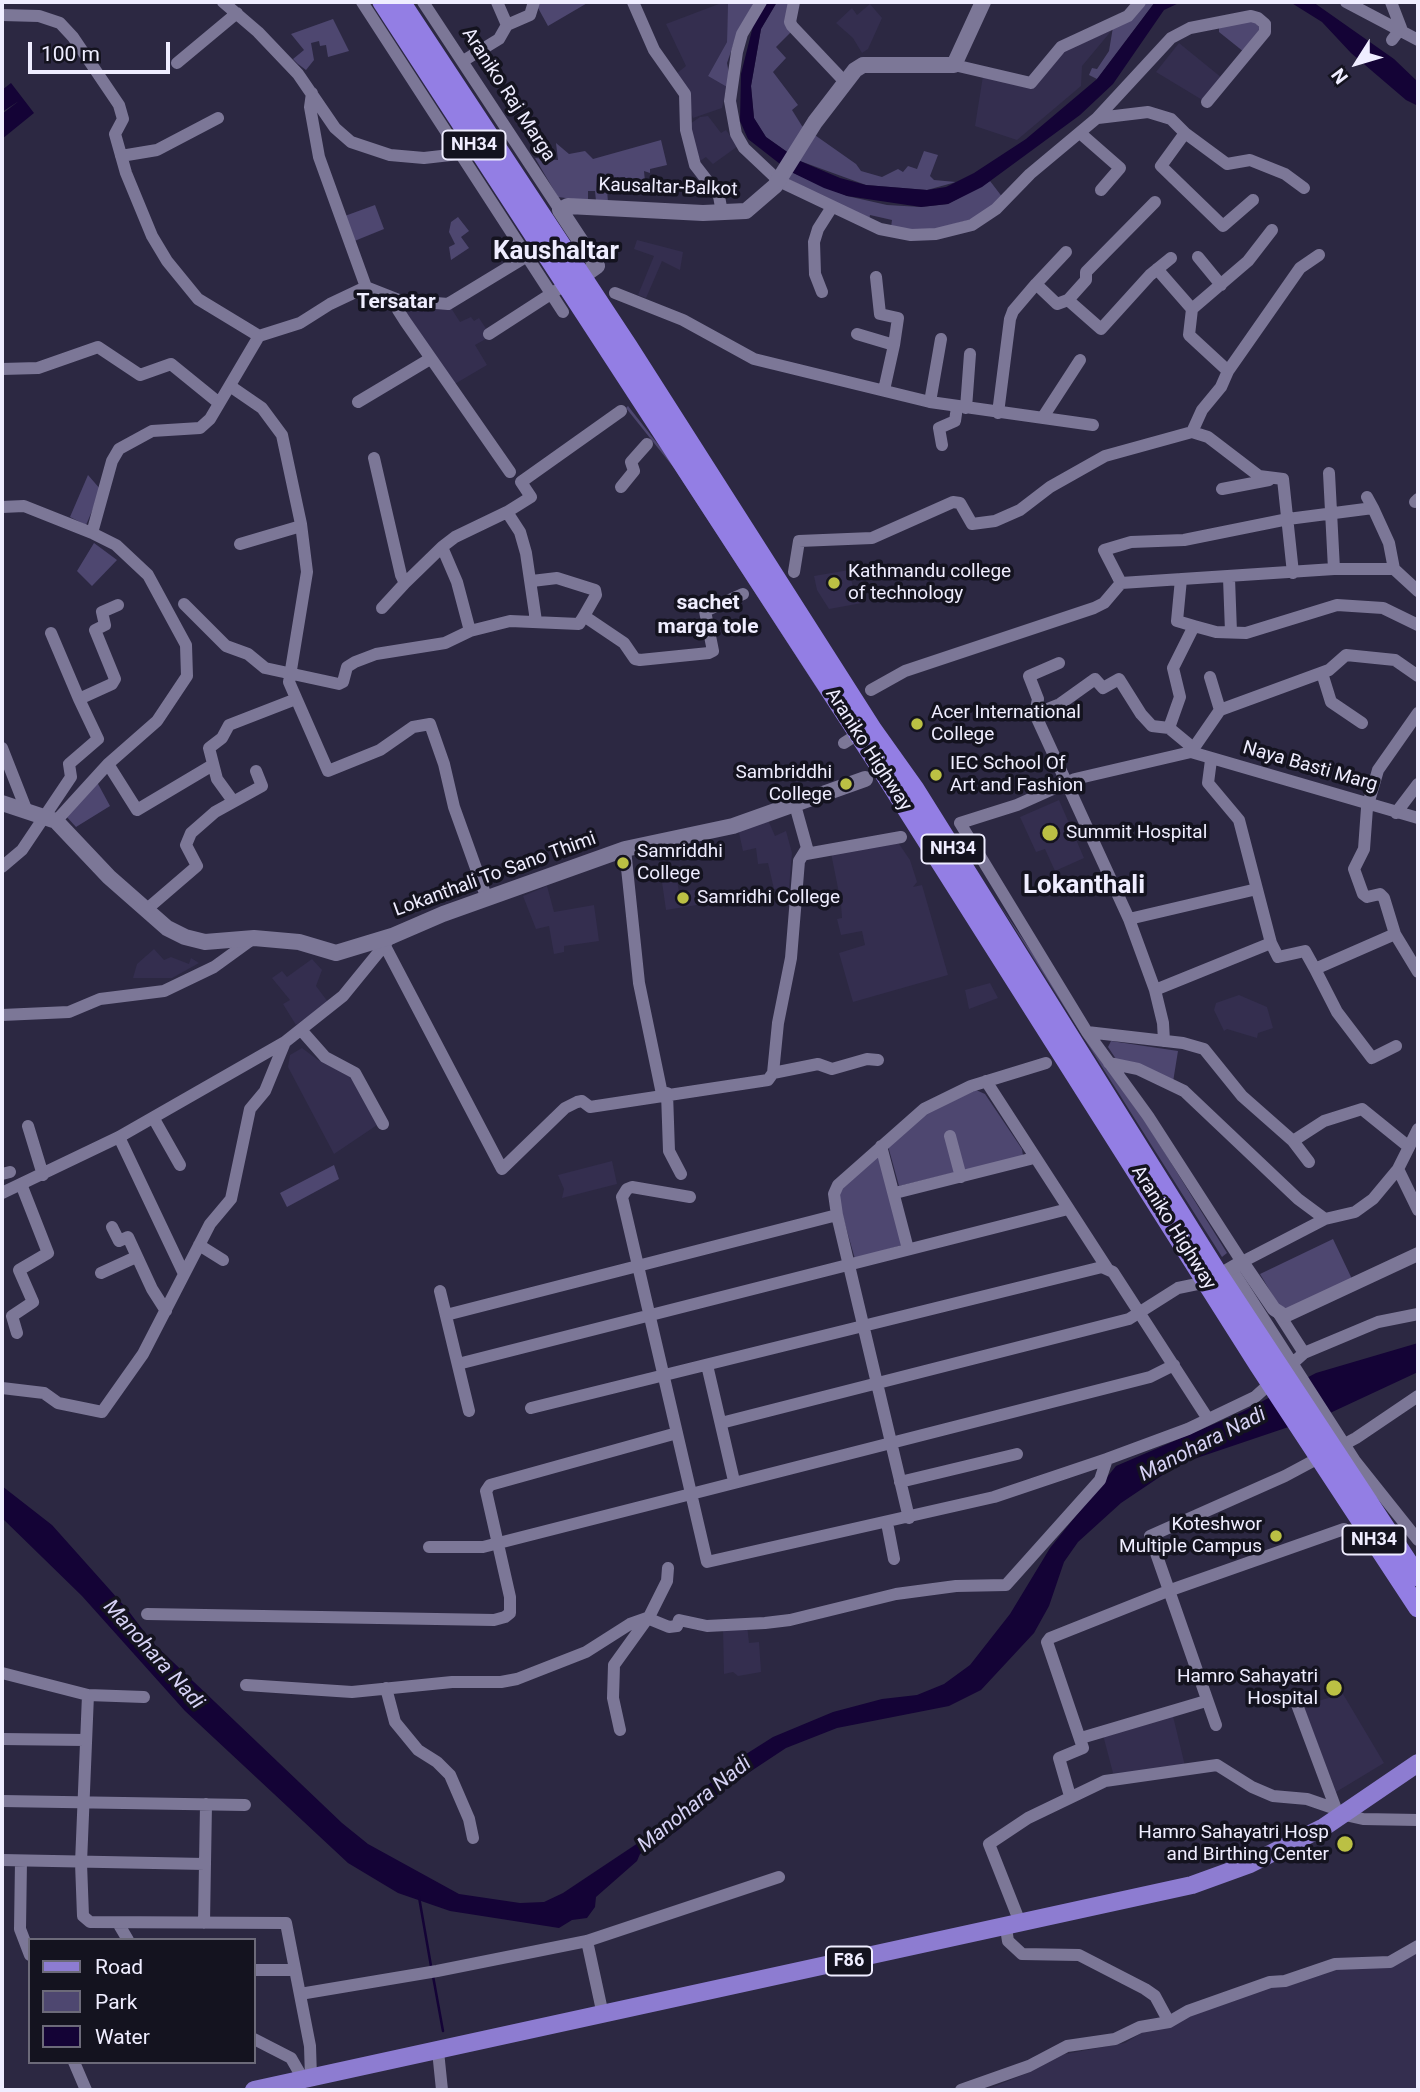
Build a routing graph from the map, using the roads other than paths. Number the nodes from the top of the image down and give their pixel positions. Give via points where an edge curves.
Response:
1 (223, 2) edge
2 (362, 2) edge
3 (382, 2) edge
4 (401, 2) edge
5 (423, 2) edge
6 (497, 2) edge
7 (534, 2) edge
8 (633, 2) edge
9 (761, 2) edge
10 (794, 2) edge
11 (983, 2) edge
12 (1140, 2) edge
13 (1346, 2) edge
14 (1391, 2) edge
15 (237, 13) junction
16 (2, 15) edge
17 (508, 25) junction
18 (1401, 28) junction
19 (1392, 40) dead end
20 (1418, 40) edge
21 (463, 61) junction
22 (177, 62) dead end
23 (954, 65) junction
24 (844, 81) junction
25 (312, 93) junction
26 (1208, 103) dead end
27 (218, 118) dead end
28 (1097, 118) junction
29 (1080, 133) junction
30 (1185, 133) junction
31 (459, 154) junction
32 (121, 156) junction
33 (780, 178) junction
34 (1304, 188) dead end
35 (1101, 190) dead end
36 (1252, 200) dead end
37 (1155, 202) dead end
38 (832, 207) junction
39 (560, 209) junction
40 (722, 213) junction
41 (1272, 230) dead end
42 (1066, 252) dead end
43 (1319, 255) dead end
44 (527, 256) junction
45 (1198, 257) dead end
46 (1171, 258) dead end
47 (1157, 269) junction
48 (876, 277) dead end
49 (574, 281) junction
50 (1036, 284) junction
51 (1221, 285) junction
52 (366, 287) junction
53 (822, 292) dead end
54 (615, 293) dead end
55 (399, 300) junction
56 (1068, 300) junction
57 (1192, 309) junction
58 (564, 312) dead end
59 (489, 334) dead end
60 (857, 334) dead end
61 (259, 336) junction
62 (941, 339) dead end
63 (894, 345) junction
64 (970, 354) dead end
65 (430, 359) junction
66 (1080, 360) dead end
67 (2, 369) edge
68 (1228, 371) junction
69 (230, 386) junction
70 (884, 390) junction
71 (358, 402) dead end
72 (930, 402) junction
73 (219, 404) junction
74 (961, 408) junction
75 (621, 411) dead end
76 (998, 413) junction
77 (1043, 417) junction
78 (1093, 425) dead end
79 (1192, 432) junction
80 (647, 444) dead end
81 (942, 445) dead end
82 (374, 458) dead end
83 (510, 472) dead end
84 (1329, 473) dead end
85 (1279, 478) junction
86 (621, 487) dead end
87 (1222, 489) dead end
88 (2, 507) edge
89 (507, 512) junction
90 (1330, 512) junction
91 (1287, 519) junction
92 (302, 526) junction
93 (92, 533) junction
94 (240, 544) dead end
95 (442, 547) junction
96 (1334, 569) junction
97 (1394, 569) junction
98 (794, 572) dead end
99 (1293, 573) junction
100 (1229, 578) junction
101 (1181, 579) junction
102 (532, 581) junction
103 (405, 583) junction
104 (1121, 583) junction
105 (1418, 592) edge
106 (743, 594) dead end
107 (184, 604) dead end
108 (118, 605) dead end
109 (383, 608) dead end
110 (584, 616) junction
111 (536, 621) junction
112 (1418, 625) edge
113 (1194, 626) junction
114 (470, 631) junction
115 (1231, 632) junction
116 (51, 633) dead end
117 (1059, 663) dead end
118 (289, 673) junction
119 (1322, 673) junction
120 (1418, 676) edge
121 (1210, 677) dead end
122 (871, 690) dead end
123 (79, 699) junction
124 (296, 699) junction
125 (1220, 709) junction
126 (1418, 713) edge
127 (1035, 714) junction
128 (1362, 723) dead end
129 (1169, 728) junction
130 (2, 748) edge
131 (1191, 749) junction
132 (1211, 760) junction
133 (62, 762) dead end
134 (108, 764) junction
135 (211, 765) junction
136 (256, 771) dead end
137 (70, 775) junction
138 (865, 779) dead end
139 (1066, 784) junction
140 (1418, 785) edge
141 (233, 801) junction
142 (1368, 802) junction
143 (2, 803) edge
144 (795, 805) junction
145 (26, 808) junction
146 (1396, 813) junction
147 (50, 818) junction
148 (1418, 818) edge
149 (901, 837) dead end
150 (625, 849) junction
151 (806, 854) junction
152 (2, 867) edge
153 (1257, 889) junction
154 (487, 899) junction
155 (147, 909) junction
156 (1129, 919) junction
157 (1395, 934) junction
158 (254, 938) junction
159 (388, 941) junction
160 (1271, 943) junction
161 (1315, 969) junction
162 (1418, 972) edge
163 (1154, 990) junction
164 (2, 1015) edge
165 (302, 1031) junction
166 (1087, 1032) junction
167 (1164, 1041) junction
168 (285, 1042) junction
169 (1396, 1046) dead end
170 (878, 1060) dead end
171 (1046, 1063) dead end
172 (1109, 1063) junction
173 (773, 1073) junction
174 (986, 1081) junction
175 (664, 1094) junction
176 (154, 1119) junction
177 (383, 1124) dead end
178 (28, 1126) dead end
179 (1418, 1129) edge
180 (950, 1136) dead end
181 (119, 1137) junction
182 (1293, 1141) junction
183 (881, 1146) junction
184 (1409, 1147) junction
185 (1034, 1158) junction
186 (1309, 1162) dead end
187 (180, 1165) dead end
188 (1398, 1169) junction
189 (681, 1174) dead end
190 (43, 1175) junction
191 (961, 1177) junction
192 (21, 1184) junction
193 (1413, 1186) edge
194 (2, 1193) edge
195 (895, 1193) junction
196 (690, 1196) dead end
197 (1068, 1209) junction
198 (1418, 1210) edge
199 (837, 1216) junction
200 (1325, 1219) junction
201 (112, 1227) dead end
202 (199, 1245) junction
203 (908, 1249) junction
204 (1418, 1254) edge
205 (136, 1257) junction
206 (223, 1260) dead end
207 (638, 1265) junction
208 (849, 1266) junction
209 (1107, 1268) junction
210 (1225, 1272) junction
211 (101, 1273) dead end
212 (184, 1274) junction
213 (440, 1291) dead end
214 (166, 1311) junction
215 (1140, 1313) junction
216 (1279, 1314) junction
217 (1418, 1314) edge
218 (446, 1315) junction
219 (650, 1317) junction
220 (863, 1325) junction
221 (17, 1333) dead end
222 (1304, 1353) junction
223 (458, 1364) junction
224 (707, 1365) junction
225 (1174, 1365) junction
226 (663, 1375) junction
227 (876, 1383) junction
228 (2, 1388) edge
229 (1418, 1396) edge
230 (531, 1408) dead end
231 (469, 1411) dead end
232 (1208, 1419) junction
233 (721, 1423) junction
234 (677, 1433) junction
235 (891, 1443) junction
236 (1017, 1454) dead end
237 (1107, 1460) junction
238 (1347, 1466) junction
239 (734, 1481) junction
240 (900, 1482) junction
241 (691, 1493) junction
242 (909, 1518) junction
243 (887, 1522) junction
244 (1344, 1529) dead end
245 (1418, 1540) edge
246 (497, 1542) junction
247 (429, 1547) dead end
248 (894, 1559) dead end
249 (668, 1568) dead end
250 (1418, 1577) edge
251 (1168, 1591) junction
252 (1418, 1608) edge
253 (147, 1614) dead end
254 (647, 1618) junction
255 (2, 1673) edge
256 (246, 1685) dead end
257 (386, 1688) junction
258 (88, 1695) junction
259 (144, 1697) dead end
260 (1206, 1701) junction
261 (1296, 1702) dead end
262 (1216, 1725) dead end
263 (620, 1730) dead end
264 (1081, 1738) junction
265 (2, 1739) edge
266 (85, 1740) junction
267 (1418, 1763) edge
268 (1070, 1796) junction
269 (2, 1801) edge
270 (83, 1801) junction
271 (206, 1804) junction
272 (245, 1805) dead end
273 (1340, 1812) junction
274 (1418, 1820) edge
275 (473, 1838) dead end
276 (2, 1860) edge
277 (21, 1861) junction
278 (81, 1863) junction
279 (205, 1864) junction
280 (779, 1877) dead end
281 (118, 1923) junction
282 (204, 1923) junction
283 (1014, 1926) junction
284 (127, 1938) edge
285 (587, 1941) junction
286 (1418, 1946) edge
287 (28, 1950) edge
288 (256, 1970) edge
289 (295, 1970) junction
290 (300, 1994) junction
291 (603, 2015) junction
292 (1169, 2022) junction
293 (256, 2040) edge
294 (438, 2051) junction
295 (75, 2064) edge
296 (307, 2078) junction
297 (86, 2090) edge
298 (254, 2090) edge
299 (442, 2090) edge
300 (961, 2090) edge

1 - 15 street
2 - 31 street
3 - 49 highway, Araniko Highway / NH34
4 - 49 highway, Araniko Highway / NH34
5 - 21 street, Araniko Raj Marga
6 - 17 street
7 - 17 street via 530,15
8 - 40 street via 654,50 685,94 686,130 695,165 719,196
9 - 33 street via 737,52 731,115 744,148
10 - 24 street via 792,26
11 - 23 main road
12 - 23 street via 1121,20 1061,47 1031,83
13 - 18 street
14 - 18 street
15 - 22 street
15 - 25 street
16 - 32 street via 39,16 66,28 119,105 123,119 115,134
17 - 21 street via 499,39
18 - 19 street
18 - 20 street
21 - 39 street, Araniko Raj Marga
23 - 24 main road, Kausaltar-Balkot via 863,65
24 - 33 main road, Kausaltar-Balkot
25 - 31 street via 335,128 362,147 424,158
25 - 52 street via 310,107 319,157
26 - 28 street via 1265,32 1265,24 1258,19 1251,16 1180,32
27 - 32 street via 157,150
28 - 29 street
28 - 30 street via 1158,113
29 - 35 street via 1120,168
29 - 38 street via 996,209 961,230 911,235 880,229
30 - 34 street via 1227,164 1245,159 1258,162
30 - 36 street via 1161,166 1223,226
31 - 44 street
32 - 61 street via 152,236 178,276 198,299
33 - 38 street
33 - 40 main road, Kausaltar-Balkot via 752,208
37 - 56 street via 1086,272 1086,280
38 - 53 street via 814,242 815,274
39 - 40 main road, Kausaltar-Balkot
39 - 49 main road
41 - 51 street
42 - 50 street
43 - 68 street via 1300,268
44 - 49 street
44 - 55 street via 455,302 433,305
45 - 51 street
46 - 47 street
47 - 56 street via 1101,329
47 - 57 street
48 - 63 street via 880,314 898,318
49 - 58 street
49 - 59 street
49 - 210 highway, Araniko Highway / NH34 via 858,736
50 - 56 street via 1057,304
50 - 76 street via 1010,319
51 - 57 street
52 - 55 street
52 - 61 street via 300,323
54 - 70 street via 683,320 754,359
55 - 65 street via 400,314
57 - 68 street via 1189,335
60 - 63 street
61 - 69 street
62 - 72 street
63 - 70 street
64 - 74 street
65 - 71 street
65 - 83 street
66 - 77 street
67 - 73 street via 38,368 98,347 140,375 171,364
68 - 79 street
69 - 73 street
69 - 92 street via 262,408 282,435
70 - 72 street
72 - 74 street
73 - 93 street via 200,428 152,431 119,449
74 - 76 street
74 - 81 street via 955,421 939,428
75 - 89 street via 521,482 531,497
76 - 77 street
77 - 78 street
79 - 85 street via 1212,440 1259,476
79 - 98 street via 1105,456 995,521 972,524 960,503 953,502 872,538 799,541
80 - 86 street via 631,463 634,471
82 - 103 street
84 - 90 street
85 - 87 street
85 - 91 street via 1284,483
88 - 93 street via 24,506
89 - 95 street
89 - 102 street via 520,532
90 - 91 street
90 - 96 street
90 - 97 street via 1370,502 1389,544
91 - 99 street
91 - 104 street via 1184,540 1131,542 1104,550
92 - 94 street
92 - 118 street via 307,572
93 - 134 street via 116,545 148,575 188,653 187,676 176,698
95 - 103 street
95 - 114 street
96 - 97 street
96 - 99 street
97 - 105 street
99 - 100 street
100 - 101 street
100 - 115 street
101 - 104 street
101 - 113 street via 1177,621
102 - 110 street via 557,578 595,590
102 - 111 street
103 - 109 street
104 - 122 street via 1094,608 905,671
106 - 110 street via 705,611 713,651 700,654 635,659 624,643
107 - 118 street via 226,646 248,654 265,668
108 - 123 street via 102,612 105,625 95,630 115,679
110 - 111 street via 579,624
111 - 114 street via 510,621
112 - 115 street via 1383,608 1337,605 1247,633
113 - 115 street
113 - 129 street via 1173,668 1180,697
114 - 118 street via 445,643 355,662 347,667 339,684
116 - 123 street
117 - 127 street via 1029,676 1038,699
118 - 124 street
119 - 120 street via 1346,655 1395,660
119 - 125 street
119 - 128 street via 1331,702
121 - 125 street
123 - 137 street via 98,739 69,764
124 - 135 street via 229,725 209,748
124 - 154 street via 328,771 380,750 413,727 430,724
125 - 131 street
126 - 142 street via 1378,770
127 - 129 street, Naya Basti Marg via 1060,704 1096,679 1103,688 1119,679 1152,726
127 - 139 street
129 - 131 street, Naya Basti Marg
130 - 145 street
131 - 132 street, Naya Basti Marg
131 - 139 street
132 - 142 street, Naya Basti Marg
132 - 153 street via 1208,782 1239,820
133 - 137 street
134 - 135 street via 137,810
134 - 147 street
135 - 141 street
136 - 141 street via 262,786
137 - 147 street
138 - 144 main road, Lokanthali To Sano Thimi
139 - 156 street
139 - 166 street via 960,823
140 - 146 street
141 - 155 street via 191,833 186,845 197,866
142 - 146 street, Naya Basti Marg
142 - 157 street via 1356,878 1367,897 1380,894 1384,898
143 - 145 main road
144 - 150 main road, Lokanthali To Sano Thimi via 733,826
144 - 151 street via 808,843
145 - 147 main road
146 - 148 street, Naya Basti Marg
147 - 152 street
147 - 155 main road
149 - 151 street
150 - 154 main road, Lokanthali To Sano Thimi
150 - 175 street via 639,983
151 - 173 street via 799,861 791,958
153 - 156 street
153 - 160 street
154 - 159 main road, Lokanthali To Sano Thimi
155 - 158 main road via 185,937 205,942
156 - 163 street
157 - 161 street
157 - 162 street
158 - 159 main road via 299,942 336,953
158 - 164 street via 214,967 164,991 100,999 69,1012
159 - 165 street, Lokanthali To Sano Thimi via 343,996
159 - 175 street via 502,1169 565,1108 577,1102 590,1107
160 - 161 street via 1278,957 1305,951
160 - 163 street
161 - 169 street via 1337,1012 1372,1058
163 - 167 street
165 - 168 street, Lokanthali To Sano Thimi
165 - 177 street via 325,1057 355,1073
166 - 167 street
166 - 172 street
167 - 182 street via 1204,1049 1242,1096
168 - 176 street, Lokanthali To Sano Thimi
168 - 202 street via 265,1091 250,1109 231,1199
170 - 173 street
171 - 174 street
172 - 200 street via 1138,1069 1184,1091
172 - 210 street via 1148,1116
173 - 175 street via 768,1080
174 - 183 street via 930,1104
174 - 185 street
175 - 189 street via 669,1151
176 - 181 street, Lokanthali To Sano Thimi
176 - 187 street
178 - 190 street
179 - 184 street
180 - 191 street
181 - 190 street, Lokanthali To Sano Thimi
181 - 212 street
182 - 184 street via 1324,1121 1362,1109
182 - 186 street
183 - 195 street
183 - 199 street via 836,1189
184 - 188 street
185 - 191 street
185 - 197 street
188 - 193 street
188 - 200 street via 1373,1199 1355,1212
190 - 192 street, Lokanthali To Sano Thimi
191 - 195 street
192 - 194 street, Lokanthali To Sano Thimi
192 - 221 street via 48,1253 19,1270 33,1302 12,1316
193 - 198 street
195 - 203 street
196 - 207 street via 632,1187 623,1193
197 - 203 street
197 - 209 street
199 - 207 street
199 - 208 street
200 - 210 street
201 - 205 street via 119,1241 128,1237
202 - 206 street
202 - 212 street
203 - 208 street
204 - 216 street via 1298,1312
205 - 211 street
205 - 214 street
207 - 218 street
207 - 219 street
208 - 219 street
208 - 220 street
209 - 215 street
209 - 220 street
210 - 215 street via 1178,1288
210 - 216 street
210 - 238 highway, Araniko Highway / NH34 via 1272,1358
212 - 214 street
213 - 218 street
214 - 228 street via 143,1354 102,1412 58,1404 44,1393
215 - 225 street
215 - 227 street via 1063,1338
216 - 222 street
217 - 222 street via 1378,1322
218 - 223 street
219 - 223 street
219 - 226 street
220 - 224 street
220 - 227 street
222 - 232 street via 1255,1397
223 - 231 street
224 - 226 street
224 - 233 street
225 - 232 street
225 - 235 street via 1150,1377
226 - 230 street
226 - 234 street
227 - 233 street
227 - 235 street
229 - 251 street via 1356,1438 1285,1476 1150,1536
232 - 237 street
233 - 239 street
234 - 241 street
234 - 246 street via 490,1485 486,1491
235 - 239 street
235 - 240 street
236 - 240 street
237 - 242 street via 994,1497
237 - 254 street via 1100,1480 1006,1585 896,1594 765,1623 707,1626 679,1620 677,1626 669,1627
238 - 245 street via 1395,1507
238 - 250 highway, Araniko Highway / NH34
238 - 252 highway, Araniko Highway / NH34
239 - 241 street
240 - 242 street
241 - 243 street via 706,1562
241 - 246 street
242 - 243 street
243 - 248 street
244 - 251 street
246 - 247 street via 483,1547
246 - 253 street via 510,1597 510,1613 505,1618
249 - 254 street via 667,1581
251 - 260 street
251 - 264 street via 1047,1642
254 - 257 street via 586,1652 517,1679
254 - 263 street via 614,1665 613,1698
255 - 258 street
256 - 257 street via 352,1692
257 - 275 street via 395,1723 418,1750 450,1775
258 - 259 street
258 - 266 street
260 - 262 street
260 - 264 street
261 - 273 street
264 - 268 street via 1079,1752 1059,1758
265 - 266 street
266 - 270 street
267 - 273 main road, F86
268 - 273 street via 1121,1777 1217,1765 1273,1796 1307,1799
268 - 283 street via 989,1844
269 - 270 street
270 - 271 street
270 - 278 street
271 - 272 street
271 - 279 street
273 - 274 street
273 - 283 main road, F86 via 1280,1850 1192,1885
276 - 277 street
277 - 278 street
277 - 287 street via 20,1929
278 - 279 street
278 - 281 street via 83,1916 90,1922
279 - 282 street
280 - 285 street
281 - 282 street
281 - 284 street
282 - 289 street via 286,1923
283 - 291 main road, F86
283 - 292 street via 1009,1941 1021,1954 1079,1955 1155,1997
285 - 290 street
285 - 291 street
286 - 292 street via 1390,1962 1335,1964 1270,1982
288 - 289 street
289 - 290 street
290 - 296 street via 310,2046
291 - 294 main road, F86
292 - 300 street via 1140,2027 1115,2039 1067,2046 1029,2066
293 - 296 street via 291,2058
294 - 296 main road, F86
294 - 299 street
295 - 297 street
296 - 298 main road, F86

